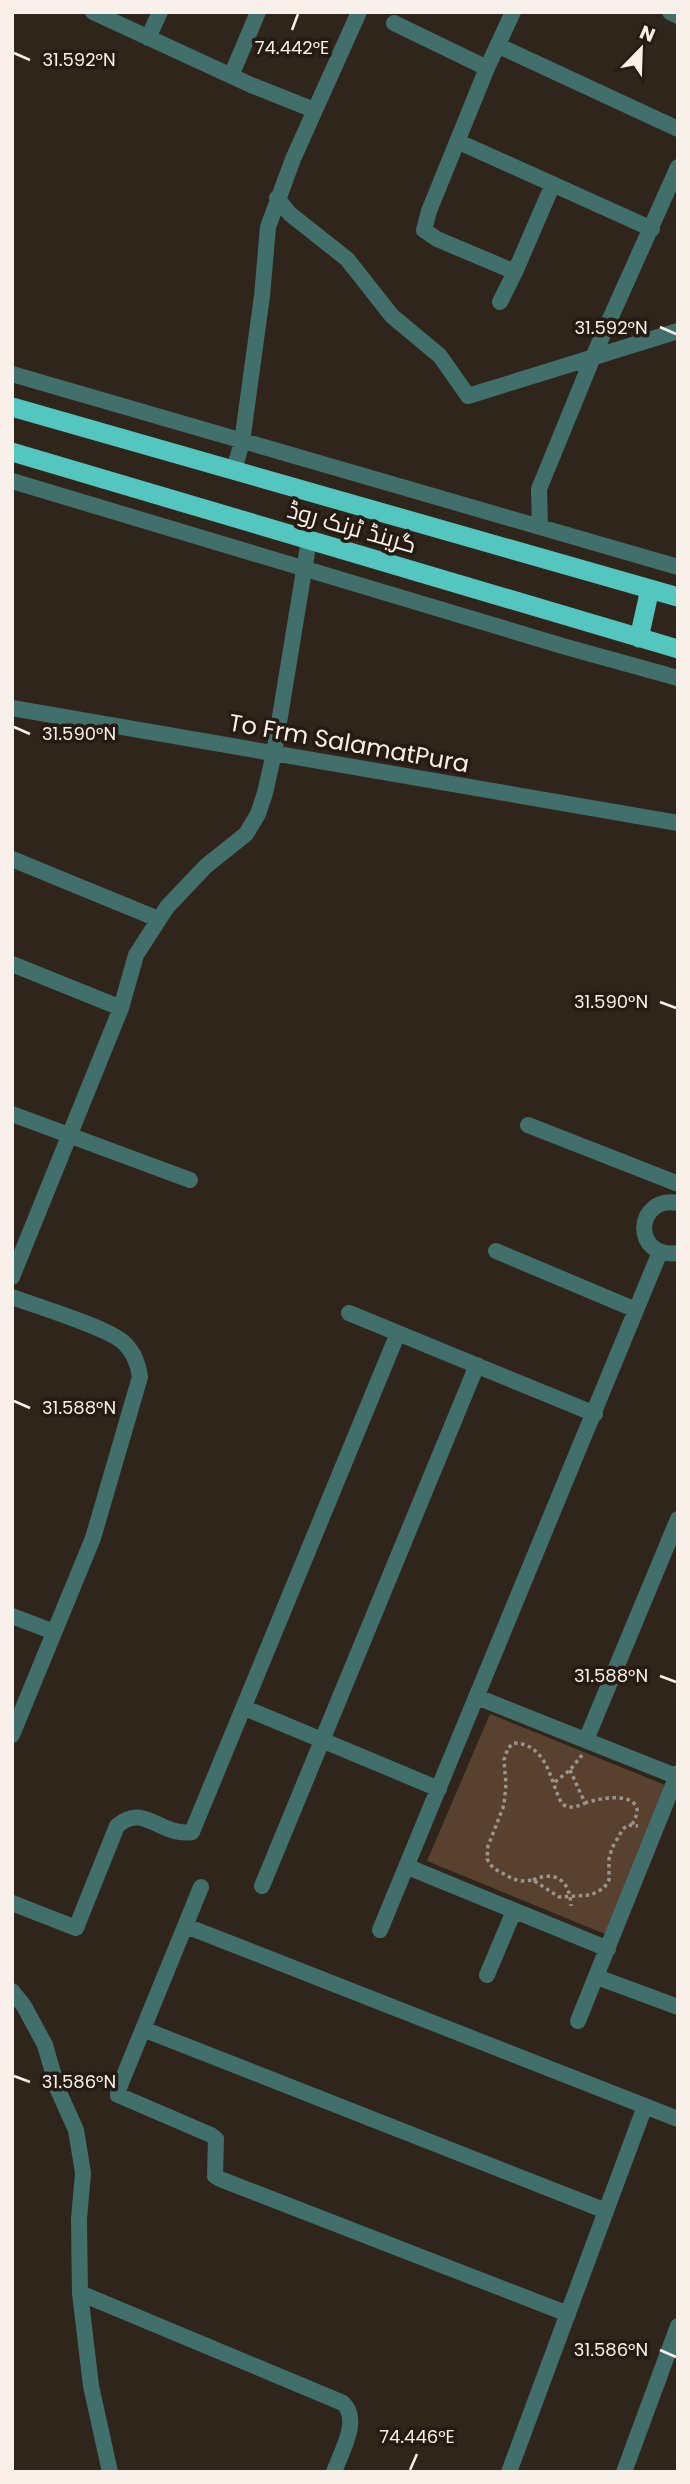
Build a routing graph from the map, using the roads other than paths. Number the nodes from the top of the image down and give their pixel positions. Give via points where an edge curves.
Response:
1 (93, 12) edge
2 (160, 12) edge
3 (258, 12) edge
4 (359, 12) edge
5 (513, 12) edge
6 (670, 12) edge
7 (678, 16) edge
8 (394, 23) dead end
9 (148, 38) junction
10 (499, 46) junction
11 (487, 68) junction
12 (231, 76) junction
13 (314, 110) junction
14 (678, 129) edge
15 (458, 142) junction
16 (678, 167) edge
17 (553, 184) junction
18 (277, 198) junction
19 (652, 229) junction
20 (515, 272) junction
21 (500, 302) dead end
22 (678, 331) edge
23 (593, 357) junction
24 (12, 374) edge
25 (12, 407) edge
26 (242, 442) junction
27 (12, 452) edge
28 (234, 470) junction
29 (12, 481) edge
30 (540, 527) junction
31 (309, 540) junction
32 (593, 542) junction
33 (678, 567) edge
34 (305, 569) junction
35 (585, 571) junction
36 (650, 589) junction
37 (678, 597) edge
38 (573, 618) junction
39 (639, 638) junction
40 (566, 647) junction
41 (678, 649) edge
42 (678, 678) edge
43 (12, 708) edge
44 (274, 753) junction
45 (678, 823) edge
46 (12, 859) edge
47 (158, 919) junction
48 (12, 964) edge
49 (121, 1008) junction
50 (12, 1114) edge
51 (528, 1125) dead end
52 (69, 1136) junction
53 (190, 1180) dead end
54 (677, 1181) edge
55 (673, 1202) edge
56 (496, 1251) dead end
57 (660, 1252) junction
58 (678, 1253) edge
59 (12, 1277) edge
60 (12, 1297) edge
61 (636, 1310) junction
62 (349, 1313) dead end
63 (398, 1333) junction
64 (477, 1366) junction
65 (595, 1413) junction
66 (678, 1519) edge
67 (12, 1616) edge
68 (54, 1632) junction
69 (477, 1697) junction
70 (245, 1708) junction
71 (12, 1735) edge
72 (323, 1740) junction
73 (586, 1740) junction
74 (677, 1776) edge
75 (439, 1789) junction
76 (408, 1867) junction
77 (262, 1886) dead end
78 (201, 1887) dead end
79 (12, 1903) edge
80 (514, 1911) junction
81 (186, 1926) junction
82 (380, 1930) dead end
83 (608, 1949) junction
84 (487, 1975) dead end
85 (597, 1977) junction
86 (12, 1991) edge
87 (678, 2007) edge
88 (578, 2021) dead end
89 (143, 2029) junction
90 (645, 2106) junction
91 (678, 2119) edge
92 (606, 2211) junction
93 (80, 2293) junction
94 (568, 2314) junction
95 (678, 2326) edge
96 (110, 2472) edge
97 (334, 2472) edge
98 (509, 2472) edge
99 (624, 2472) edge

1 - 9 street
2 - 9 street
3 - 12 street
4 - 13 street
5 - 10 street
6 - 7 street
8 - 11 street
9 - 12 street
10 - 11 street
10 - 14 street
11 - 15 street
12 - 13 street
13 - 18 street
15 - 17 street
15 - 20 street via 424,230
16 - 19 street
17 - 19 street
17 - 20 street
18 - 23 street via 290,214 347,259 392,316 440,356 468,396
18 - 26 street via 268,227
19 - 23 street
20 - 21 street
22 - 23 street
23 - 30 street via 539,489
24 - 26 street
25 - 28 highway, گرینڈ ٹرنک روڈ
26 - 28 street
26 - 30 street
27 - 31 highway, گرینڈ ٹرنک روڈ
28 - 35 highway, گرینڈ ٹرنک روڈ
29 - 34 street
30 - 32 street
31 - 34 street
31 - 38 highway, گرینڈ ٹرنک روڈ
32 - 33 street
32 - 35 street
34 - 40 street
34 - 44 street
35 - 36 highway, گرینڈ ٹرنک روڈ
36 - 37 highway, گرینڈ ٹرنک روڈ
36 - 39 highway
38 - 39 highway, گرینڈ ٹرنک روڈ
38 - 40 street
39 - 41 highway, گرینڈ ٹرنک روڈ
40 - 42 street
43 - 44 street, To Frm SalamatPura
44 - 45 street, To Frm SalamatPura
44 - 47 street via 258,814 246,834 206,866
46 - 47 street
47 - 49 street via 135,955
48 - 49 street
49 - 52 street
50 - 52 street
51 - 54 street
52 - 53 street
52 - 59 street
54 - 55 street
55 - 57 street via 654,1208 644,1223 647,1240
56 - 61 street
57 - 58 street
57 - 61 street
60 - 68 street via 117,1337 132,1352 140,1377 93,1538
61 - 65 street
62 - 63 street
63 - 64 street
63 - 70 street
64 - 65 street
64 - 72 street
65 - 69 street
66 - 73 street
67 - 68 street
68 - 71 street
69 - 73 street
69 - 75 street
70 - 72 street
70 - 79 street via 192,1832 180,1834 137,1816 126,1818 117,1826 76,1928
72 - 75 street
72 - 77 street
73 - 74 street
74 - 83 street
75 - 76 street
76 - 80 street
76 - 82 street
78 - 81 street
80 - 83 street
80 - 84 street
81 - 89 street
81 - 90 street
83 - 85 street
85 - 87 street
85 - 88 street
86 - 93 street via 45,2045 76,2130 83,2173
89 - 92 street
89 - 94 street via 118,2095 216,2139 215,2175
90 - 91 street
90 - 92 street
92 - 94 street
93 - 96 street via 92,2386
93 - 97 street via 343,2403 352,2418
94 - 98 street
95 - 99 street

